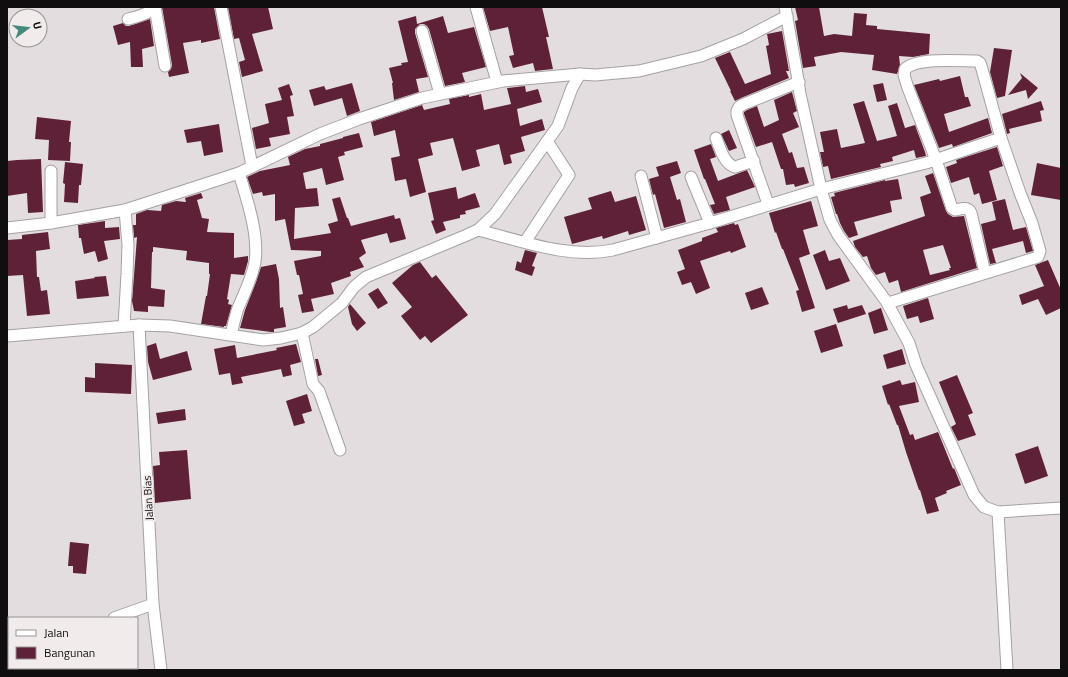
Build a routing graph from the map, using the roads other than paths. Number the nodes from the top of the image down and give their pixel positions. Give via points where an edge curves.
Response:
1 (221, 7) edge
2 (476, 7) edge
3 (155, 8) edge
4 (786, 12) edge
5 (128, 19) dead end
6 (422, 31) dead end
7 (165, 66) dead end
8 (580, 74) junction
9 (497, 82) junction
10 (798, 82) junction
11 (440, 94) junction
12 (716, 138) dead end
13 (1002, 138) junction
14 (547, 141) junction
15 (936, 160) junction
16 (754, 161) junction
17 (252, 166) junction
18 (51, 171) dead end
19 (239, 173) junction
20 (641, 176) dead end
21 (691, 177) dead end
22 (821, 189) junction
23 (768, 204) junction
24 (125, 210) junction
25 (51, 223) junction
26 (710, 223) junction
27 (7, 228) edge
28 (478, 230) junction
29 (657, 238) junction
30 (525, 242) junction
31 (985, 273) junction
32 (888, 303) junction
33 (139, 325) junction
34 (124, 326) junction
35 (302, 333) junction
36 (231, 335) junction
37 (7, 336) edge
38 (340, 450) dead end
39 (1061, 508) edge
40 (998, 512) junction
41 (153, 604) junction
42 (117, 617) edge
43 (161, 670) edge
44 (1007, 670) edge

1 - 17 street
2 - 9 street
3 - 5 street via 149,13
3 - 7 street
4 - 8 street via 743,40 701,56 639,71
4 - 10 street
6 - 11 street
8 - 9 street
8 - 14 street via 558,126
9 - 11 street
10 - 16 street via 739,107 737,115
10 - 22 street
11 - 17 street via 360,118
12 - 16 street via 732,167
13 - 15 street
13 - 15 street via 980,63 926,61 908,66 904,75
13 - 31 street via 1032,223 1040,255 1038,258
14 - 28 street via 495,214
14 - 30 street via 569,175
15 - 22 street
15 - 31 street via 952,208 970,210
16 - 23 street
17 - 19 street
18 - 25 street
19 - 24 street
19 - 36 street via 252,216 255,247 251,275
20 - 29 street
21 - 26 street
22 - 23 street
22 - 32 street via 830,220 838,235
23 - 26 street
24 - 25 street
24 - 34 street via 128,268
25 - 27 street
26 - 29 street
28 - 30 street
28 - 35 street via 366,277 354,287 342,303
29 - 30 street via 614,250 586,253 555,250
31 - 32 street
32 - 40 street via 974,495 984,507
33 - 34 street
33 - 36 street via 170,326
33 - 41 street, Jalan Bias
34 - 37 street
35 - 36 street via 263,340
35 - 38 street via 313,384 319,391
39 - 40 street
40 - 44 street
41 - 42 street
41 - 43 street, Jalan Bias

